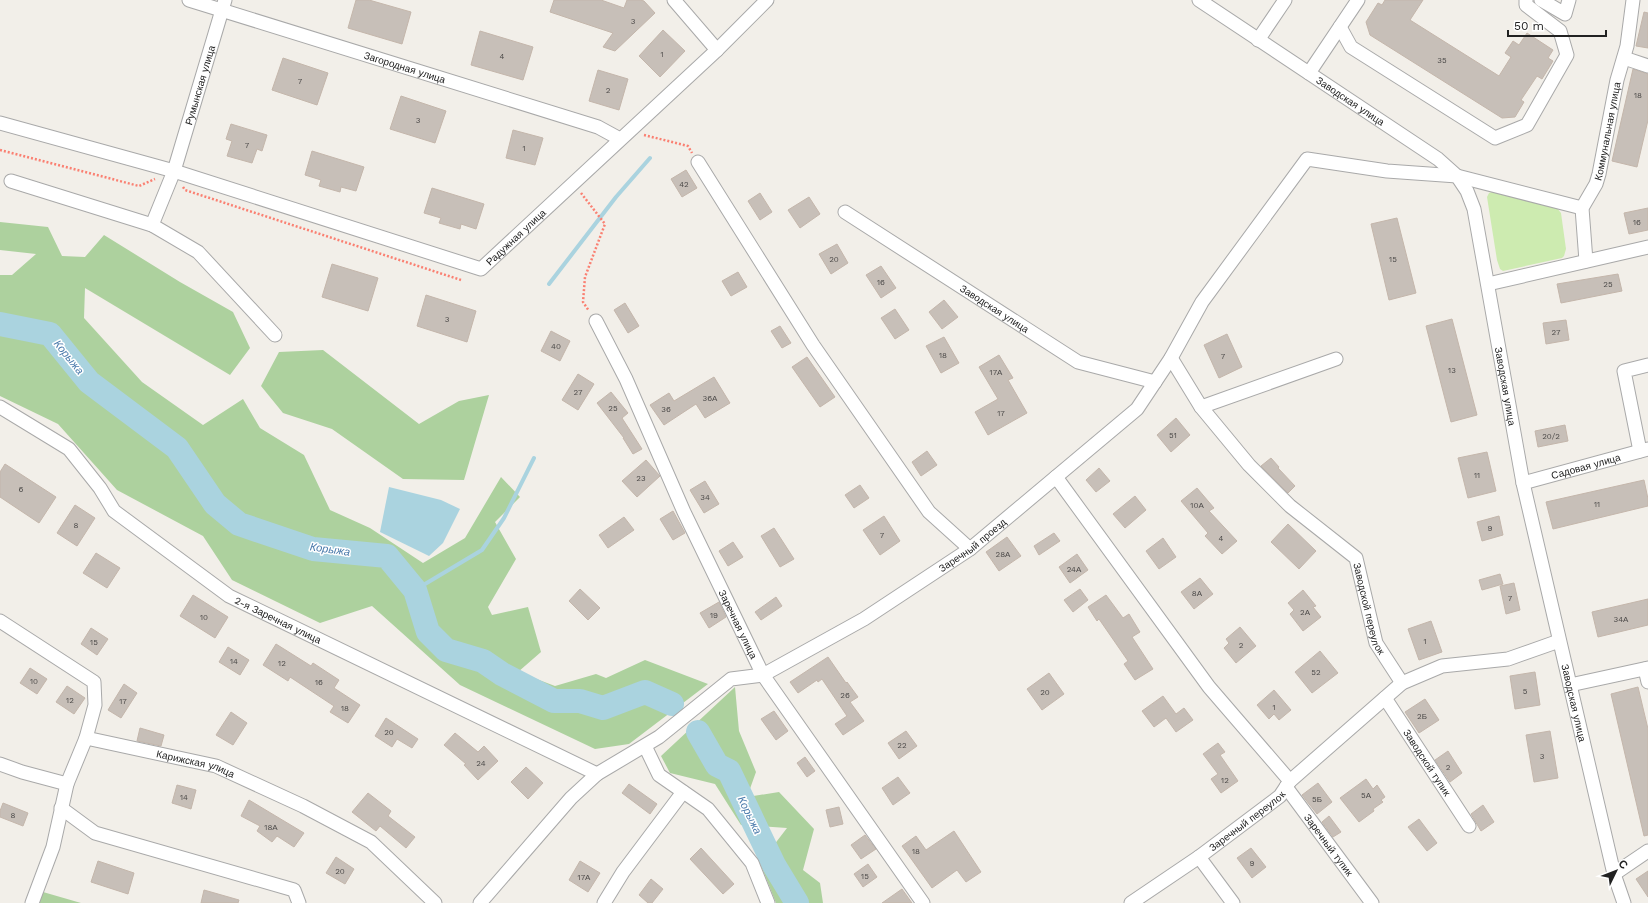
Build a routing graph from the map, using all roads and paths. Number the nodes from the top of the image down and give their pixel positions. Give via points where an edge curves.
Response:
1 (189, 0) edge
2 (674, 0) edge
3 (767, 0) edge
4 (1199, 0) edge
5 (1284, 0) edge
6 (1358, 0) edge
7 (1526, 0) edge
8 (1541, 0) edge
9 (1569, 0) edge
10 (1633, 0) edge
11 (224, 5) edge
12 (1340, 27) junction
13 (1258, 40) junction
14 (717, 50) junction
15 (1624, 58) junction
16 (1648, 66) edge
17 (1309, 73) junction
18 (1, 126) edge
19 (624, 135) junction
20 (0, 150) edge
21 (698, 162) joint
22 (174, 171) junction
23 (1457, 176) junction
24 (11, 181) dead end
25 (573, 183) junction
26 (1582, 208) junction
27 (845, 212) dead end
28 (152, 225) junction
29 (1648, 248) edge
30 (1586, 261) junction
31 (461, 280) dead end
32 (1488, 284) junction
33 (596, 321) joint
34 (275, 335) dead end
35 (1171, 358) junction
36 (1336, 359) dead end
37 (1648, 365) edge
38 (1155, 382) junction
39 (0, 407) edge
40 (1200, 407) junction
41 (1644, 450) edge
42 (1056, 477) junction
43 (1523, 483) junction
44 (970, 549) junction
45 (0, 621) edge
46 (1559, 641) junction
47 (1647, 673) edge
48 (763, 675) junction
49 (1402, 683) junction
50 (1570, 685) junction
51 (1385, 698) junction
52 (86, 738) junction
53 (645, 746) junction
54 (0, 764) edge
55 (597, 774) junction
56 (67, 784) junction
57 (1288, 784) junction
58 (683, 792) junction
59 (62, 808) junction
60 (1469, 826) dead end
61 (1648, 851) edge
62 (1199, 857) junction
63 (1614, 874) junction
64 (32, 903) edge
65 (299, 903) edge
66 (435, 903) edge
67 (480, 903) edge
68 (604, 903) edge
69 (768, 903) edge
70 (923, 903) edge
71 (1131, 903) edge
72 (1233, 903) edge
73 (1372, 903) edge
74 (1624, 903) edge

1 - 11 street, Загородная улица
2 - 14 street
3 - 14 street, Радужная улица
4 - 13 street, Заводская улица
5 - 13 street
6 - 12 street
7 - 12 street via 1526,4 1560,31 1567,55 1527,125 1495,138 1351,47
8 - 9 street via 1565,14
10 - 15 street, Коммунальная улица
11 - 19 street, Загородная улица
11 - 22 street, Румынская улица
12 - 17 street
13 - 17 street, Заводская улица
14 - 19 street, Радужная улица
15 - 16 street
15 - 26 street, Коммунальная улица via 1617,80 1599,174
17 - 23 street, Заводская улица via 1438,159
18 - 22 street
19 - 21 path via 688,146
19 - 25 street, Радужная улица
20 - 22 path via 139,186
21 - 44 street via 812,345 929,512
22 - 25 street, Радужная улица via 481,269
22 - 28 street, Румынская улица
22 - 31 path via 185,190
23 - 26 street
23 - 32 street, Заводская улица via 1467,191 1474,209
23 - 35 street, Заречный проезд via 1387,171 1307,159 1202,302
24 - 28 street
25 - 33 path via 605,224 585,277 583,302
26 - 30 street
27 - 38 street, Заводская улица via 1078,362
28 - 34 street via 198,252
29 - 30 street
30 - 32 street
32 - 43 street, Заводская улица
33 - 48 street, Заречная улица via 626,379 684,512
35 - 38 street, Заречный проезд
35 - 40 street, Заводской переулок
36 - 40 street
37 - 41 street via 1624,371
38 - 42 street, Заречный проезд via 1137,409
39 - 55 street, 2-я Заречная улица via 69,449 100,488 114,511 229,596
40 - 49 street, Заводской переулок via 1249,465 1290,506 1356,558 1376,643
41 - 43 street, Садовая улица
42 - 44 street, Заречный проезд
42 - 57 street, Заречный тупик via 1209,687
43 - 46 street, Заводская улица
44 - 48 street, Заречный проезд via 864,619
45 - 52 street via 94,682 95,705
46 - 49 street via 1508,659 1442,666
46 - 50 street, Заводская улица
47 - 50 street
48 - 53 street via 731,679
48 - 70 street, Заречная улица
49 - 51 street
50 - 63 street, Заводская улица
51 - 57 street
51 - 60 street, Заводской тупик
52 - 56 street
52 - 66 street, Карижская улица via 216,766 303,806 371,842
53 - 55 street
53 - 58 street via 659,775
54 - 56 street
55 - 67 street via 570,798
56 - 59 street
57 - 62 street, Заречный переулок via 1280,796
57 - 73 street, Заречный тупик
58 - 68 street via 623,872
58 - 69 street via 708,809 752,863
59 - 64 street via 54,847
59 - 65 street via 94,833 294,890
61 - 63 street
62 - 71 street, Заречный переулок
62 - 72 street, Заречный переулок
63 - 74 street, Заводская улица

